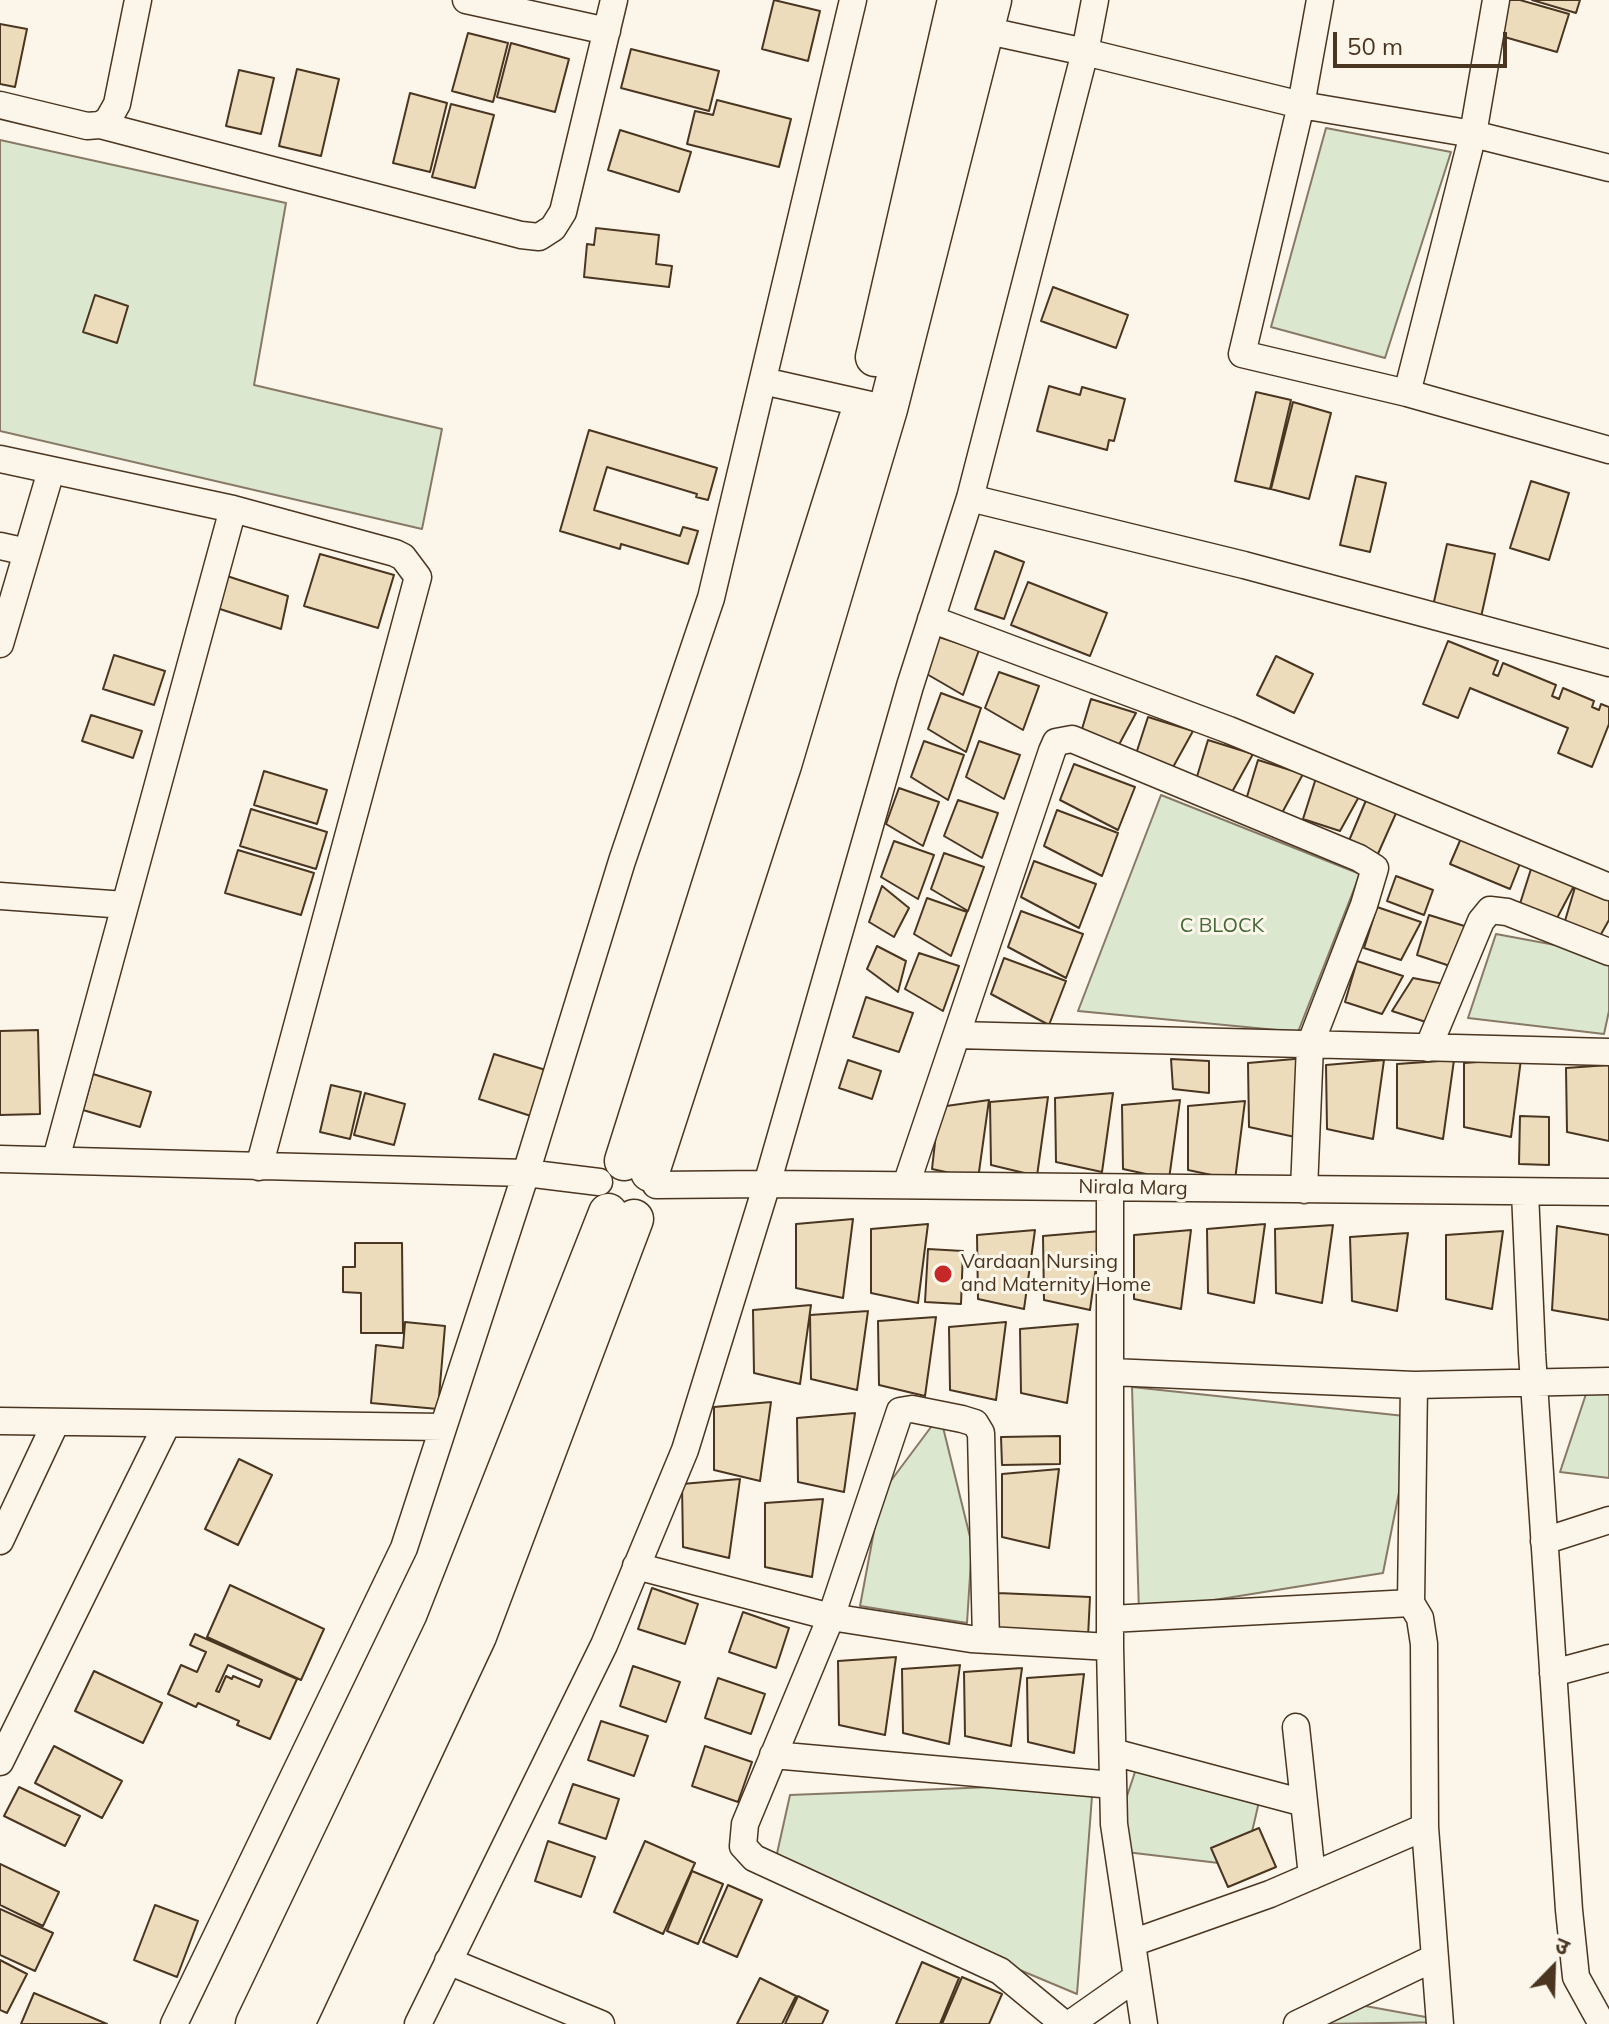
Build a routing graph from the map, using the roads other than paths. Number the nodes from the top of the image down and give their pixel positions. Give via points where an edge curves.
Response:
1 (138, 0) edge
2 (466, 0) edge
3 (614, 0) edge
4 (853, 0) edge
5 (957, 0) edge
6 (1095, 0) edge
7 (1320, 0) edge
8 (1496, 0) edge
9 (988, 15) edge
10 (607, 31) junction
11 (1085, 52) junction
12 (0, 105) edge
13 (1301, 105) junction
14 (100, 125) junction
15 (1473, 134) junction
16 (1609, 168) edge
17 (763, 381) junction
18 (1407, 393) junction
19 (876, 406) junction
20 (1609, 450) edge
21 (0, 459) edge
22 (51, 471) junction
23 (970, 498) junction
24 (233, 509) junction
25 (0, 546) edge
26 (27, 552) junction
27 (931, 619) junction
28 (0, 643) edge
29 (1609, 663) edge
30 (1609, 887) edge
31 (0, 896) edge
32 (125, 905) junction
33 (1609, 952) edge
34 (957, 1035) junction
35 (1310, 1045) junction
36 (1428, 1048) junction
37 (1609, 1052) edge
38 (0, 1159) edge
39 (56, 1159) junction
40 (259, 1167) junction
41 (526, 1173) junction
42 (767, 1184) junction
43 (906, 1185) junction
44 (1110, 1188) junction
45 (629, 1189) junction
46 (1304, 1190) junction
47 (1525, 1192) junction
48 (1609, 1192) edge
49 (1111, 1372) junction
50 (1609, 1381) edge
51 (1536, 1383) junction
52 (1414, 1385) junction
53 (0, 1421) edge
54 (56, 1422) junction
55 (167, 1424) junction
56 (443, 1427) junction
57 (1609, 1520) edge
58 (0, 1541) edge
59 (1544, 1541) junction
60 (636, 1566) junction
61 (1411, 1603) junction
62 (831, 1617) junction
63 (1110, 1619) junction
64 (986, 1640) junction
65 (1110, 1647) junction
66 (1609, 1658) edge
67 (1553, 1673) junction
68 (1296, 1727) dead end
69 (1113, 1752) junction
70 (773, 1755) junction
71 (0, 1762) edge
72 (1113, 1785) junction
73 (1304, 1803) junction
74 (1425, 1827) junction
75 (1312, 1876) junction
76 (1132, 1943) junction
77 (1434, 1958) junction
78 (448, 1961) junction
79 (1137, 1977) junction
80 (174, 2024) edge
81 (255, 2024) edge
82 (295, 2024) edge
83 (418, 2024) edge
84 (601, 2024) edge
85 (1067, 2024) edge
86 (1144, 2024) edge
87 (1297, 2024) edge
88 (1440, 2024) edge
89 (1602, 2024) edge

1 - 14 street via 117,104
2 - 10 street
3 - 10 street
4 - 17 street
5 - 19 highway
6 - 11 street
7 - 13 street
8 - 15 street
9 - 11 street
9 - 19 highway
10 - 14 street via 563,212 539,237
11 - 13 street
11 - 23 street
12 - 14 street
13 - 15 street
13 - 18 street via 1242,354
15 - 16 street
15 - 18 street
17 - 19 street
17 - 41 street via 711,598 622,861
18 - 20 street
19 - 45 highway via 782,765
21 - 22 street
22 - 24 street
22 - 26 street
23 - 27 street
23 - 29 street
24 - 32 street
24 - 40 street via 395,553 418,577
25 - 26 street
26 - 28 street
27 - 30 street via 1229,730
27 - 42 street
31 - 32 street
32 - 39 street
33 - 36 street via 1490,910
34 - 35 street
34 - 35 street via 1052,751 1056,742 1072,739 1375,868
34 - 43 street
35 - 36 street
35 - 46 street
36 - 37 street
38 - 39 street, Nirala Marg
39 - 40 street, Nirala Marg
40 - 41 street, Nirala Marg
41 - 45 street, Nirala Marg
41 - 56 street
42 - 43 street, Nirala Marg
42 - 45 street, Nirala Marg
42 - 60 street via 685,1450
43 - 44 street, Nirala Marg
44 - 46 street, Nirala Marg
44 - 49 street
45 - 81 highway via 444,1629
45 - 82 highway via 477,1636
46 - 47 street, Nirala Marg
47 - 48 street, Nirala Marg
47 - 51 street
49 - 52 street
49 - 63 street
50 - 51 street
51 - 52 street
51 - 59 street
52 - 61 street
53 - 54 street
54 - 55 street
54 - 58 street
55 - 56 street
55 - 71 street
56 - 80 street via 404,1548
57 - 59 street
59 - 67 street
60 - 62 street
60 - 78 street via 604,1645
61 - 63 street
61 - 74 street via 1420,1618 1424,1644
62 - 64 street
62 - 64 street via 894,1424 900,1411 912,1409 975,1423 981,1433
62 - 70 street
63 - 65 street
64 - 65 street
65 - 69 street
66 - 67 street
67 - 89 street via 1576,1977
68 - 73 street
69 - 72 street
69 - 73 street
70 - 72 street
70 - 85 street via 745,1824 743,1846 754,1858 1000,1971
72 - 76 street
73 - 75 street
74 - 75 street
74 - 77 street
75 - 76 street
76 - 79 street
77 - 87 street
77 - 88 street
78 - 83 street
78 - 84 street
79 - 85 street
79 - 86 street

